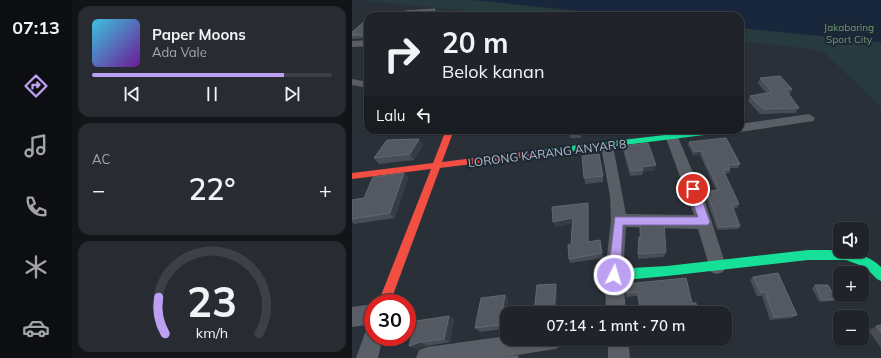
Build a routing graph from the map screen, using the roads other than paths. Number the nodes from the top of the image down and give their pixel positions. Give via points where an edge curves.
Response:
1 (364, 43) edge
2 (352, 44) edge
3 (352, 82) edge
4 (364, 84) edge
5 (809, 118) dead end
6 (744, 127) edge
7 (449, 134) edge
8 (671, 134) edge
9 (607, 146) junction
10 (437, 166) junction
11 (352, 176) edge
12 (619, 220) junction
13 (705, 222) junction
14 (717, 266) junction
15 (614, 275) junction
16 (881, 275) edge
17 (387, 294) edge
18 (616, 306) edge
19 (364, 315) edge
20 (352, 317) edge
21 (370, 346) edge
22 (508, 346) edge
23 (618, 346) edge
24 (367, 358) edge
25 (427, 358) edge
26 (619, 358) edge

1 - 2 street
3 - 4 street
5 - 6 street
7 - 10 street
8 - 9 street, LORONG KARANG ANYAR 8
8 - 13 street
9 - 10 street, LORONG KARANG ANYAR 8
9 - 12 street
10 - 11 street, LORONG KARANG ANYAR 8
10 - 17 street
12 - 13 street
12 - 15 street
13 - 14 street
14 - 15 street
14 - 16 street via 808,255 846,255 869,263
15 - 18 street
19 - 20 street
21 - 24 street
22 - 25 street
23 - 26 street

